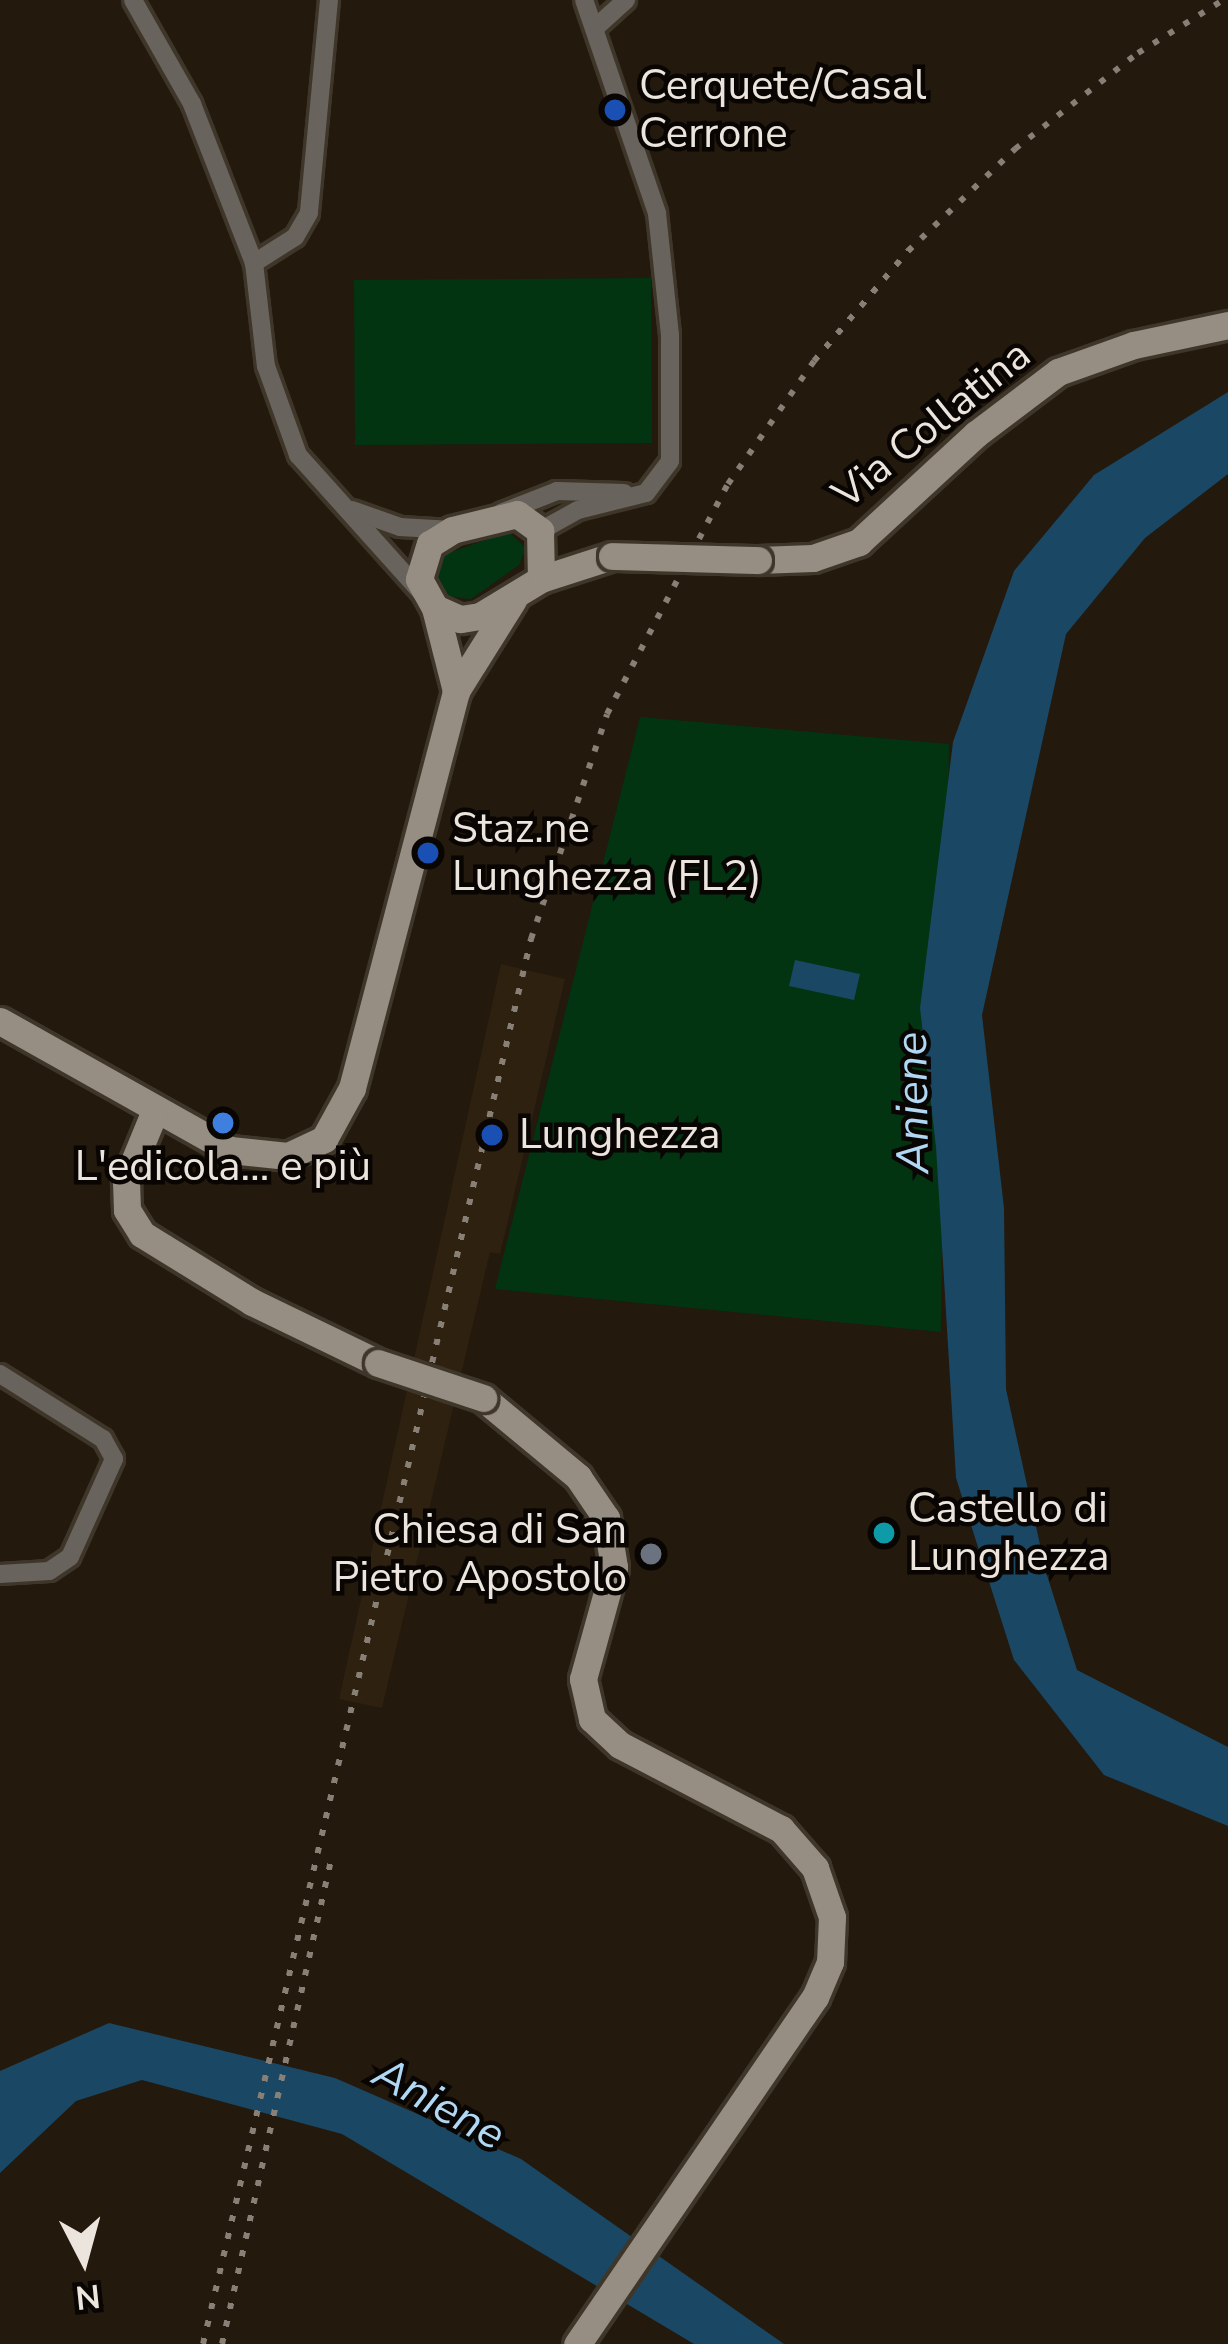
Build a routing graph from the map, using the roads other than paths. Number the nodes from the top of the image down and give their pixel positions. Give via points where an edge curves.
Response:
1 (133, 0) edge
2 (328, 0) edge
3 (584, 0) edge
4 (626, 0) edge
5 (595, 28) junction
6 (254, 263) junction
7 (1228, 325) edge
8 (641, 495) junction
9 (342, 506) junction
10 (494, 517) junction
11 (452, 530) junction
12 (542, 536) junction
13 (612, 556) junction
14 (541, 579) junction
15 (513, 600) junction
16 (430, 602) junction
17 (456, 692) junction
18 (0, 1021) edge
19 (154, 1113) junction
20 (0, 1374) edge
21 (0, 1574) edge
22 (577, 2344) edge

1 - 6 street via 193,104
2 - 6 street via 309,213 295,237
3 - 5 street
4 - 5 street
5 - 8 street via 647,176 665,268 670,461
6 - 9 street via 280,421
7 - 13 street, Via Collatina, bridge via 1134,345 1058,373 968,441 859,542 813,558
8 - 10 street via 557,491
8 - 12 street via 578,510
9 - 11 street via 400,527
9 - 16 street
10 - 11 street
10 - 12 street via 517,514
11 - 16 street via 423,556
12 - 13 street, Via Collatina
12 - 14 street
13 - 14 street, Via Collatina
14 - 15 street
15 - 16 street via 466,619
15 - 17 street
16 - 17 street
17 - 19 street via 352,1088 335,1126 304,1151 261,1157
18 - 19 street
19 - 22 street, bridge via 128,1172 136,1227 252,1301 378,1364 483,1398 584,1484 611,1532 614,1567 583,1679 592,1719 620,1745 781,1829 810,1860 829,1900 833,1940 821,1987
20 - 21 street via 103,1438 114,1460 70,1558 43,1572

